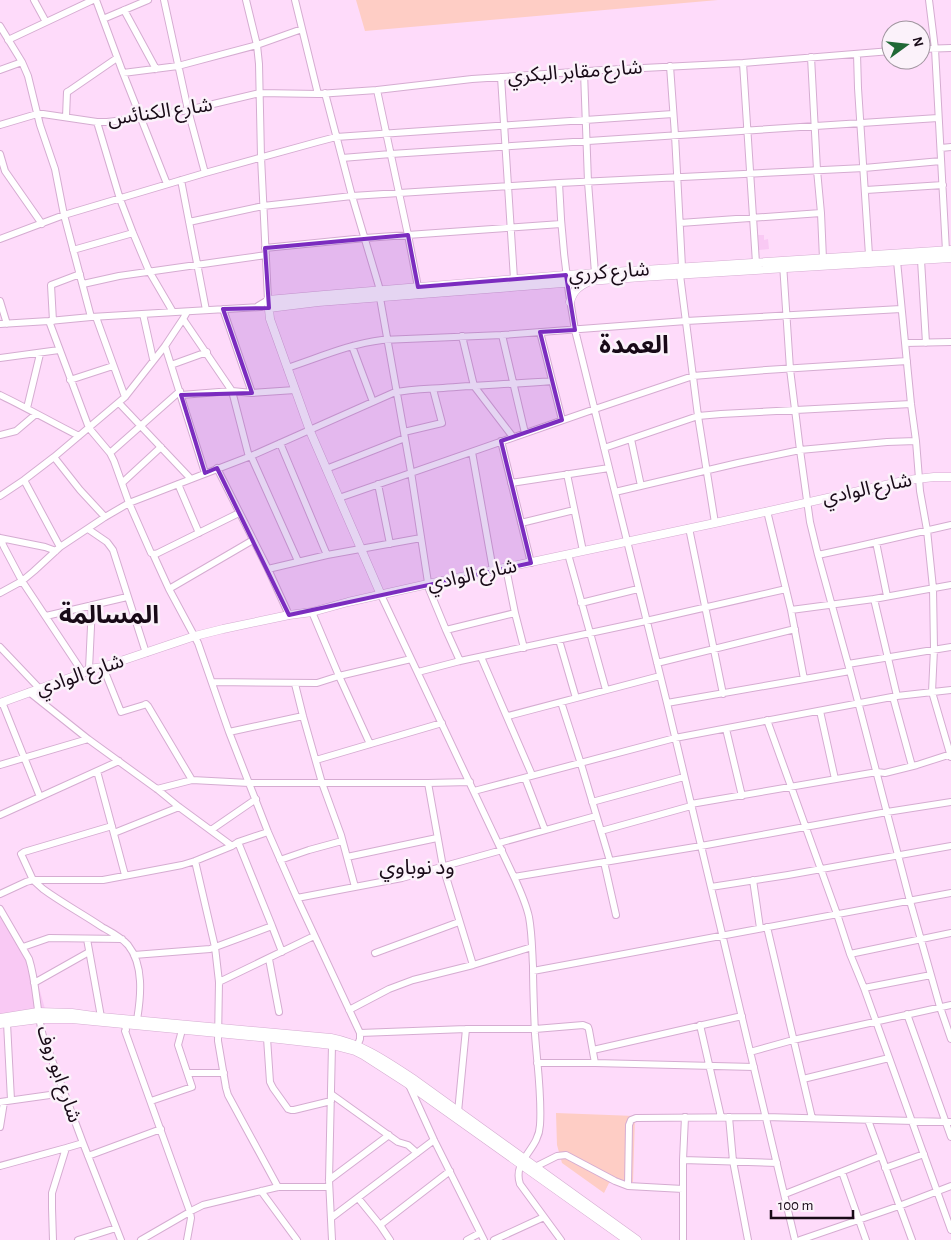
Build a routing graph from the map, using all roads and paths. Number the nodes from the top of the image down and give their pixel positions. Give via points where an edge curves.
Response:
1 (34, 0) edge
2 (94, 0) edge
3 (148, 0) edge
4 (164, 0) edge
5 (246, 0) edge
6 (294, 0) edge
7 (929, 0) edge
8 (124, 10) junction
9 (103, 19) junction
10 (46, 22) junction
11 (0, 26) edge
12 (302, 29) junction
13 (8, 40) junction
14 (257, 45) junction
15 (951, 48) edge
16 (931, 49) edge
17 (935, 49) junction
18 (881, 52) edge
19 (857, 54) junction
20 (811, 57) junction
21 (117, 58) junction
22 (22, 62) junction
23 (743, 63) junction
24 (178, 66) junction
25 (670, 66) junction
26 (156, 69) junction
27 (0, 70) edge
28 (584, 72) junction
29 (123, 73) junction
30 (501, 77) junction
31 (377, 90) junction
32 (260, 93) junction
33 (325, 93) junction
34 (318, 94) junction
35 (188, 110) junction
36 (37, 114) junction
37 (674, 114) junction
38 (66, 117) junction
39 (141, 118) junction
40 (938, 118) junction
41 (586, 120) junction
42 (97, 122) junction
43 (860, 123) junction
44 (0, 125) edge
45 (504, 125) junction
46 (815, 126) junction
47 (748, 131) junction
48 (386, 133) junction
49 (675, 135) junction
50 (336, 137) junction
51 (587, 142) junction
52 (505, 147) junction
53 (951, 147) edge
54 (940, 148) junction
55 (0, 154) edge
56 (391, 154) junction
57 (261, 157) junction
58 (342, 158) junction
59 (941, 161) junction
60 (864, 168) junction
61 (817, 170) junction
62 (3, 173) edge
63 (205, 173) junction
64 (751, 174) junction
65 (677, 178) junction
66 (181, 180) junction
67 (588, 182) junction
68 (167, 184) junction
69 (559, 184) junction
70 (943, 185) junction
71 (508, 187) junction
72 (866, 190) junction
73 (399, 193) junction
74 (352, 196) junction
75 (120, 199) junction
76 (263, 206) junction
77 (822, 213) junction
78 (64, 215) junction
79 (753, 218) junction
80 (189, 222) junction
81 (42, 224) junction
82 (561, 224) junction
83 (680, 224) junction
84 (510, 226) junction
85 (133, 233) junction
86 (408, 235) junction
87 (365, 238) junction
88 (0, 239) edge
89 (73, 250) junction
90 (949, 250) edge
91 (265, 251) junction
92 (869, 255) junction
93 (951, 258) edge
94 (823, 259) junction
95 (921, 260) junction
96 (897, 261) junction
97 (756, 263) junction
98 (197, 265) junction
99 (783, 265) junction
100 (149, 271) junction
101 (681, 271) junction
102 (595, 273) junction
103 (80, 274) junction
104 (628, 274) junction
105 (514, 279) junction
106 (566, 279) junction
107 (590, 281) junction
108 (83, 284) junction
109 (418, 288) junction
110 (380, 294) junction
111 (0, 301) edge
112 (570, 302) junction
113 (269, 304) junction
114 (223, 309) junction
115 (901, 309) junction
116 (206, 310) junction
117 (173, 312) junction
118 (187, 312) junction
119 (143, 314) junction
120 (786, 316) junction
121 (94, 317) junction
122 (183, 319) junction
123 (51, 321) junction
124 (686, 321) junction
125 (4, 324) edge
126 (575, 330) junction
127 (540, 332) junction
128 (502, 335) junction
129 (462, 336) junction
130 (388, 340) junction
131 (951, 342) edge
132 (905, 343) junction
133 (926, 343) junction
134 (164, 346) junction
135 (352, 346) junction
136 (59, 350) junction
137 (207, 352) junction
138 (40, 354) junction
139 (0, 358) edge
140 (154, 359) junction
141 (907, 361) junction
142 (171, 365) junction
143 (113, 366) junction
144 (287, 368) junction
145 (790, 369) junction
146 (693, 376) junction
147 (70, 380) junction
148 (552, 381) junction
149 (513, 385) junction
150 (474, 386) junction
151 (433, 389) junction
152 (295, 390) junction
153 (232, 392) junction
154 (397, 392) junction
155 (180, 393) junction
156 (252, 393) junction
157 (0, 395) edge
158 (122, 400) junction
159 (373, 402) junction
160 (911, 404) junction
161 (27, 408) junction
162 (594, 409) junction
163 (795, 410) junction
164 (36, 414) junction
165 (698, 416) junction
166 (562, 420) junction
167 (141, 426) junction
168 (89, 428) junction
169 (310, 431) junction
170 (525, 433) junction
171 (404, 435) junction
172 (0, 436) edge
173 (79, 436) junction
174 (513, 437) junction
175 (631, 439) junction
176 (916, 441) junction
177 (501, 442) junction
178 (280, 444) junction
179 (161, 447) junction
180 (604, 448) junction
181 (800, 450) junction
182 (472, 452) junction
183 (110, 453) junction
184 (250, 456) junction
185 (54, 457) junction
186 (217, 468) junction
187 (609, 468) junction
188 (326, 469) junction
189 (706, 471) junction
190 (411, 472) junction
191 (204, 473) junction
192 (566, 474) junction
193 (190, 478) junction
194 (919, 478) junction
195 (951, 478) edge
196 (24, 480) junction
197 (122, 483) junction
198 (511, 483) junction
199 (178, 484) junction
200 (378, 484) junction
201 (641, 486) junction
202 (615, 492) junction
203 (0, 496) edge
204 (338, 498) junction
205 (807, 502) junction
206 (129, 503) junction
207 (574, 510) junction
208 (767, 511) junction
209 (239, 513) junction
210 (105, 517) junction
211 (521, 523) junction
212 (716, 523) junction
213 (951, 525) edge
214 (689, 528) junction
215 (88, 529) junction
216 (927, 530) junction
217 (199, 533) junction
218 (0, 538) edge
219 (421, 538) junction
220 (253, 540) junction
221 (627, 542) junction
222 (876, 542) junction
223 (390, 544) junction
224 (58, 549) junction
225 (361, 549) junction
226 (583, 551) junction
227 (153, 554) junction
228 (568, 554) junction
229 (327, 555) junction
230 (818, 555) junction
231 (298, 561) junction
232 (530, 562) junction
233 (506, 568) junction
234 (268, 569) junction
235 (493, 570) junction
236 (22, 581) junction
237 (428, 584) junction
238 (951, 584) edge
239 (933, 588) junction
240 (169, 589) junction
241 (638, 589) junction
242 (786, 589) junction
243 (0, 593) edge
244 (381, 595) junction
245 (887, 596) junction
246 (127, 597) junction
247 (874, 599) junction
248 (581, 603) junction
249 (92, 605) junction
250 (832, 605) junction
251 (705, 607) junction
252 (791, 610) junction
253 (312, 612) junction
254 (515, 614) junction
255 (289, 615) junction
256 (46, 616) junction
257 (646, 622) junction
258 (795, 629) junction
259 (446, 630) junction
260 (590, 634) junction
261 (195, 636) junction
262 (559, 640) junction
263 (951, 646) edge
264 (0, 647) edge
265 (524, 648) junction
266 (714, 649) junction
267 (934, 649) junction
268 (146, 653) junction
269 (482, 656) junction
270 (888, 657) junction
271 (411, 659) junction
272 (460, 661) junction
273 (657, 663) junction
274 (103, 667) junction
275 (849, 667) junction
276 (86, 671) junction
277 (418, 672) junction
278 (339, 676) junction
279 (660, 676) junction
280 (804, 679) junction
281 (212, 682) junction
282 (295, 684) junction
283 (39, 688) junction
284 (606, 690) junction
285 (951, 690) edge
286 (29, 692) junction
287 (932, 692) junction
288 (723, 694) junction
289 (895, 697) junction
290 (576, 698) junction
291 (1, 702) edge
292 (561, 702) junction
293 (667, 703) junction
294 (859, 703) junction
295 (820, 711) junction
296 (303, 716) junction
297 (508, 716) junction
298 (767, 720) junction
299 (442, 723) junction
300 (726, 728) junction
301 (229, 732) junction
302 (675, 738) junction
303 (88, 739) junction
304 (370, 744) junction
305 (951, 755) edge
306 (24, 758) junction
307 (316, 760) junction
308 (119, 761) junction
309 (581, 764) junction
310 (0, 765) edge
311 (912, 766) junction
312 (98, 771) junction
313 (877, 772) junction
314 (532, 775) junction
315 (684, 777) junction
316 (525, 778) junction
317 (835, 779) junction
318 (192, 780) junction
319 (470, 782) junction
320 (250, 783) junction
321 (322, 783) junction
322 (428, 783) junction
323 (791, 787) junction
324 (157, 789) junction
325 (474, 791) junction
326 (742, 796) junction
327 (40, 797) junction
328 (256, 799) junction
329 (592, 802) junction
330 (951, 802) edge
331 (691, 805) junction
332 (179, 807) junction
333 (887, 812) junction
334 (0, 815) edge
335 (596, 816) junction
336 (805, 828) junction
337 (113, 829) junction
338 (211, 830) junction
339 (545, 830) junction
340 (601, 831) junction
341 (268, 832) junction
342 (437, 838) junction
343 (342, 841) junction
344 (235, 844) junction
345 (701, 846) junction
346 (951, 846) edge
347 (500, 847) junction
348 (898, 855) junction
349 (347, 857) junction
350 (280, 860) junction
351 (195, 861) junction
352 (607, 862) junction
353 (442, 867) junction
354 (820, 869) junction
355 (125, 875) junction
356 (514, 877) junction
357 (33, 880) junction
358 (752, 880) junction
359 (355, 887) junction
360 (710, 887) junction
361 (951, 893) edge
362 (0, 894) edge
363 (297, 898) junction
364 (910, 901) junction
365 (0, 909) edge
366 (837, 914) junction
367 (616, 915) dead end
368 (3, 920) edge
369 (459, 922) junction
370 (272, 926) junction
371 (763, 928) junction
372 (951, 933) edge
373 (314, 936) junction
374 (722, 936) junction
375 (87, 939) junction
376 (122, 939) junction
377 (921, 939) junction
378 (23, 947) junction
379 (532, 947) junction
380 (215, 948) junction
381 (90, 952) junction
382 (282, 952) junction
383 (375, 953) dead end
384 (850, 954) junction
385 (134, 955) junction
386 (269, 959) junction
387 (473, 965) junction
388 (533, 972) junction
389 (931, 975) junction
390 (34, 982) junction
391 (219, 982) junction
392 (864, 988) junction
393 (951, 1006) edge
394 (940, 1007) junction
395 (349, 1010) junction
396 (279, 1012) dead end
397 (908, 1014) junction
398 (39, 1016) junction
399 (742, 1016) junction
400 (101, 1017) junction
401 (0, 1018) edge
402 (137, 1020) junction
403 (876, 1021) junction
404 (124, 1022) junction
405 (4, 1023) edge
406 (700, 1025) junction
407 (182, 1030) junction
408 (218, 1030) junction
409 (466, 1030) junction
410 (535, 1030) junction
411 (360, 1033) junction
412 (267, 1038) junction
413 (951, 1039) edge
414 (793, 1040) junction
415 (332, 1045) junction
416 (356, 1048) junction
417 (593, 1050) junction
418 (750, 1052) junction
419 (889, 1058) junction
420 (537, 1063) junction
421 (595, 1063) junction
422 (710, 1066) junction
423 (754, 1067) junction
424 (188, 1073) junction
425 (224, 1073) junction
426 (803, 1079) junction
427 (408, 1084) junction
428 (64, 1092) junction
429 (331, 1098) junction
430 (5, 1101) edge
431 (150, 1101) junction
432 (458, 1112) junction
433 (685, 1117) junction
434 (721, 1117) junction
435 (729, 1117) junction
436 (765, 1117) junction
437 (812, 1118) junction
438 (868, 1120) junction
439 (913, 1122) junction
440 (948, 1122) edge
441 (0, 1127) edge
442 (161, 1129) junction
443 (389, 1135) junction
444 (951, 1137) edge
445 (434, 1140) junction
446 (83, 1143) junction
447 (66, 1148) junction
448 (417, 1153) junction
449 (924, 1154) junction
450 (88, 1156) junction
451 (881, 1156) junction
452 (683, 1160) junction
453 (733, 1161) junction
454 (522, 1162) junction
455 (777, 1163) junction
456 (0, 1166) edge
457 (535, 1167) junction
458 (885, 1168) junction
459 (450, 1172) junction
460 (842, 1172) junction
461 (329, 1184) junction
462 (628, 1186) junction
463 (951, 1186) edge
464 (278, 1187) junction
465 (683, 1188) junction
466 (261, 1191) junction
467 (937, 1191) junction
468 (784, 1194) junction
469 (358, 1198) junction
470 (899, 1206) junction
471 (190, 1212) junction
472 (544, 1217) junction
473 (331, 1218) junction
474 (859, 1219) junction
475 (380, 1225) junction
476 (116, 1228) junction
477 (951, 1230) edge
478 (615, 1231) junction
479 (480, 1233) junction
480 (53, 1240) edge
481 (78, 1240) edge
482 (121, 1240) edge
483 (141, 1240) edge
484 (186, 1240) edge
485 (297, 1240) edge
486 (332, 1240) edge
487 (390, 1240) edge
488 (467, 1240) edge
489 (484, 1240) edge
490 (494, 1240) edge
491 (561, 1240) edge
492 (617, 1240) edge
493 (627, 1240) edge
494 (637, 1240) edge
495 (683, 1240) edge
496 (748, 1240) edge
497 (795, 1240) edge
498 (800, 1240) edge
499 (866, 1240) edge
500 (912, 1240) edge

1 - 10 street
2 - 9 street
2 - 10 street
3 - 8 street
4 - 24 street
5 - 14 street
6 - 12 street
7 - 17 street
8 - 9 street
8 - 26 street
9 - 21 street
10 - 13 street
11 - 13 street
12 - 14 street
12 - 34 street
13 - 22 street
14 - 24 street
14 - 32 street
15 - 17 street
16 - 17 street
17 - 40 street
18 - 19 street, شارع مقابر البكري
19 - 20 street, شارع مقابر البكري
19 - 43 street
20 - 23 street, شارع مقابر البكري
20 - 46 street
21 - 29 street
21 - 38 street via 67,92
22 - 27 street
22 - 36 street
23 - 25 street, شارع مقابر البكري
23 - 47 street
24 - 26 street
24 - 35 street
25 - 28 street, شارع مقابر البكري
25 - 37 street
26 - 29 street
28 - 30 street, شارع مقابر البكري
28 - 41 street
29 - 39 street
30 - 31 street, شارع مقابر البكري
30 - 45 street
31 - 33 street, شارع مقابر البكري
31 - 48 street
32 - 34 street, شارع مقابر البكري
32 - 35 street, شارع الكنائس
32 - 57 street
33 - 34 street, شارع مقابر البكري
33 - 50 street
35 - 39 street, شارع الكنائس
35 - 63 street
36 - 38 street, شارع الكنائس
36 - 44 street, شارع الكنائس
36 - 78 street via 55,169
37 - 41 street
37 - 49 street
38 - 42 street, شارع الكنائس
39 - 42 street, شارع الكنائس
39 - 68 street
40 - 43 street
40 - 54 street
41 - 45 street
41 - 51 street
42 - 75 street
43 - 46 street
43 - 60 street
45 - 48 street
45 - 52 street
46 - 47 street
46 - 61 street
47 - 49 street
47 - 64 street
48 - 50 street
48 - 56 street
49 - 51 street
49 - 65 street
50 - 57 street
50 - 58 street
51 - 52 street
51 - 67 street
52 - 56 street
52 - 71 street
53 - 54 street
54 - 59 street
55 - 62 street
56 - 58 street
56 - 73 street
57 - 63 street
57 - 76 street
58 - 74 street
59 - 60 street
59 - 70 street
60 - 61 street
60 - 72 street
61 - 64 street
61 - 77 street
62 - 81 street
63 - 66 street
64 - 65 street
64 - 79 street
65 - 67 street
65 - 83 street
66 - 68 street
66 - 80 street
67 - 69 street
67 - 102 street
68 - 75 street
69 - 71 street
69 - 82 street
70 - 72 street
70 - 90 street
71 - 73 street
71 - 84 street
72 - 92 street
73 - 74 street
73 - 86 street
74 - 76 street
74 - 87 street
75 - 78 street
75 - 85 street
76 - 80 street
76 - 91 street
77 - 79 street
77 - 94 street
78 - 81 street
78 - 89 street
79 - 83 street
79 - 97 street
80 - 98 street
81 - 88 street
82 - 84 street
82 - 106 street
83 - 101 street
84 - 86 street
84 - 105 street
85 - 89 street
85 - 100 street
86 - 87 street
86 - 109 street
87 - 91 street
87 - 110 street
89 - 103 street
90 - 92 main road, شارع كرري
91 - 98 street
91 - 113 street
92 - 94 main road, شارع كرري
93 - 95 main road, شارع كرري
94 - 99 main road, شارع كرري
95 - 96 main road, شارع كرري
95 - 133 street
96 - 99 main road, شارع كرري
96 - 115 street
97 - 99 main road, شارع كرري
97 - 101 main road, شارع كرري
98 - 100 street
98 - 116 street
99 - 101 main road, شارع كرري
99 - 120 street
100 - 108 street
100 - 117 street
101 - 104 main road, شارع كرري
101 - 124 street
102 - 104 main road, شارع كرري
102 - 106 main road, شارع كرري
103 - 108 street
103 - 123 street via 51,285
104 - 107 main road, شارع كرري
105 - 106 main road, شارع كرري
105 - 109 main road, شارع كرري
106 - 107 main road, شارع كرري
106 - 110 main road, شارع كرري
106 - 112 street
107 - 112 main road via 573,292
108 - 121 street
109 - 110 main road, شارع كرري
110 - 113 main road, شارع كرري
110 - 130 street
111 - 125 street
112 - 126 street
113 - 114 street
113 - 144 main road via 270,319
114 - 116 street
114 - 156 street
115 - 120 street
115 - 132 street
116 - 118 street
117 - 118 street
117 - 119 street
118 - 122 street
119 - 121 street
119 - 140 street
120 - 124 street
120 - 145 street
121 - 123 street
121 - 143 street
122 - 134 street
122 - 137 street
123 - 125 street
123 - 136 street
124 - 126 street
124 - 146 street
126 - 127 street
126 - 162 street
127 - 128 street
127 - 148 street
128 - 129 street
128 - 149 street
129 - 130 street
129 - 150 street
130 - 135 street
130 - 154 street
131 - 133 street
132 - 133 street
132 - 141 street
134 - 140 street
134 - 142 street
135 - 144 street
135 - 159 street
136 - 138 street
136 - 147 street
137 - 142 street
137 - 153 street
138 - 139 street
138 - 161 street
140 - 158 street
141 - 145 street
141 - 160 street
142 - 155 street
143 - 147 street
143 - 158 street
144 - 152 main road
145 - 146 street
145 - 163 street
146 - 162 street
146 - 165 street
147 - 168 street
148 - 149 street
148 - 166 street
149 - 150 street
149 - 170 street
150 - 151 street
150 - 174 street
151 - 154 street
151 - 171 street via 442,423
152 - 156 street
152 - 169 main road
153 - 155 street
153 - 156 street
153 - 184 street
154 - 159 street
154 - 171 street
155 - 167 street
155 - 191 street
157 - 161 street
158 - 167 street
158 - 168 street
159 - 169 street
160 - 163 street
160 - 176 street
161 - 164 street
162 - 166 street
162 - 180 street
163 - 165 street
163 - 181 street
164 - 172 street via 16,431
164 - 173 street
165 - 175 street
165 - 189 street
166 - 170 street
167 - 179 street
167 - 183 street
168 - 173 street
168 - 183 street
169 - 178 street
169 - 188 main road
170 - 174 street
171 - 188 street
171 - 190 street
173 - 185 street
174 - 177 street
175 - 180 street
175 - 201 street
176 - 181 street
176 - 194 street
177 - 182 street
177 - 198 street
178 - 184 street
178 - 229 street
179 - 193 street
179 - 197 street
180 - 187 street
181 - 189 street
181 - 205 street
182 - 190 street
182 - 235 street
183 - 197 street
184 - 186 street
184 - 231 street
185 - 196 street
185 - 210 street
186 - 191 street
186 - 209 street
187 - 192 street
187 - 202 street
188 - 204 main road
189 - 201 street
189 - 212 street
190 - 200 street
190 - 219 street
191 - 193 street
192 - 198 street
192 - 207 street
193 - 199 street
194 - 195 main road, شارع الوادي
194 - 205 main road, شارع الوادي
194 - 216 street
196 - 203 street
196 - 224 street
197 - 206 street
198 - 211 street
199 - 206 street
199 - 217 street
200 - 204 street
200 - 223 street
201 - 202 street
202 - 221 street
204 - 225 main road
205 - 208 main road, شارع الوادي
205 - 230 street
206 - 210 street
206 - 227 street
207 - 211 street
207 - 226 street
208 - 212 main road, شارع الوادي
208 - 242 street
209 - 217 street
209 - 220 street
210 - 215 street
211 - 232 street
212 - 214 main road, شارع الوادي
213 - 216 street
214 - 221 main road, شارع الوادي
214 - 251 street
215 - 224 street
215 - 246 street via 113,550
216 - 222 street
216 - 239 street
217 - 227 street
218 - 224 street
218 - 236 street
219 - 223 street
219 - 237 street
220 - 234 street
220 - 240 street
221 - 226 main road, شارع الوادي
221 - 241 street
222 - 230 street
222 - 245 street
223 - 225 street
224 - 236 street
225 - 229 street
225 - 244 main road
226 - 228 main road, شارع الوادي
227 - 240 street
228 - 232 main road, شارع الوادي
228 - 248 street
229 - 231 street
230 - 250 street
231 - 234 street
232 - 233 main road, شارع الوادي
233 - 235 main road, شارع الوادي
233 - 254 street
234 - 255 street
235 - 237 main road, شارع الوادي
236 - 243 street
236 - 256 street
237 - 244 main road, شارع الوادي
237 - 259 street
238 - 239 street
239 - 245 street
239 - 267 street
240 - 261 street
241 - 248 street
241 - 257 street
242 - 251 street
242 - 252 street
244 - 253 main road, شارع الوادي
244 - 271 street
245 - 247 street
246 - 249 street
246 - 268 street
247 - 250 street
247 - 270 street
248 - 260 street
249 - 256 street
249 - 276 street
250 - 252 street
250 - 275 street
251 - 257 street
251 - 266 street
252 - 258 street
253 - 255 main road, شارع الوادي
253 - 278 street
254 - 259 street
254 - 265 street
255 - 261 main road, شارع الوادي
256 - 276 street
257 - 260 street
257 - 273 street
258 - 266 street
258 - 280 street
259 - 272 street
260 - 262 street
260 - 284 street
261 - 268 main road, شارع الوادي
261 - 281 street
262 - 265 street
262 - 290 street
263 - 267 street
264 - 283 street
265 - 269 street
266 - 273 street
266 - 288 street
267 - 270 street
267 - 287 street
268 - 274 main road, شارع الوادي
269 - 272 street
269 - 297 street
270 - 275 street
270 - 289 street
271 - 277 street
271 - 278 street
272 - 277 street
273 - 279 street
274 - 276 main road, شارع الوادي
274 - 318 street via 121,712 146,704
275 - 280 street
275 - 294 street
276 - 283 main road, شارع الوادي
277 - 299 street
278 - 282 street via 316,683
278 - 304 street
279 - 284 street
279 - 293 street
280 - 288 street
281 - 282 street
281 - 301 street
282 - 296 street
283 - 286 main road, شارع الوادي
284 - 290 street
285 - 287 street
286 - 291 main road, شارع الوادي
286 - 303 street
287 - 289 street
287 - 305 street
288 - 293 street
289 - 294 street
289 - 311 street
290 - 292 street
291 - 306 street
292 - 297 street
292 - 309 street
293 - 302 street
294 - 295 street
294 - 313 street
295 - 298 street
295 - 317 street
296 - 301 street
296 - 307 street
297 - 314 street
298 - 300 street
298 - 323 street
299 - 304 street
299 - 319 street
300 - 302 street
300 - 326 street
301 - 320 street
302 - 309 street
302 - 315 street
303 - 306 street
303 - 308 street
304 - 307 street
305 - 311 street
306 - 310 street
306 - 327 street
307 - 321 street
308 - 312 street
308 - 324 street
309 - 314 street
309 - 329 street
311 - 313 street
312 - 327 street
312 - 337 street
313 - 317 street
313 - 333 street
314 - 316 street
315 - 329 street
315 - 331 street
316 - 325 street
316 - 339 street
317 - 323 street
318 - 320 street
318 - 324 street
319 - 322 street
319 - 325 street
320 - 321 street
320 - 328 street
321 - 322 street
321 - 343 street
322 - 342 street
323 - 326 street
323 - 336 street
324 - 332 street
325 - 347 street
326 - 331 street
327 - 334 street
328 - 338 street
328 - 341 street
329 - 335 street
330 - 333 street
331 - 340 street
331 - 345 street
332 - 337 street
332 - 338 street
333 - 336 street
333 - 348 street
335 - 339 street
335 - 340 street
336 - 345 street
336 - 354 street
337 - 355 street
337 - 357 street via 22,852
338 - 344 street
339 - 347 street
340 - 352 street
341 - 344 street
341 - 350 street
342 - 349 street
342 - 353 street
343 - 349 street
343 - 350 street
344 - 351 street
344 - 370 street
345 - 352 street
345 - 360 street
346 - 348 street
347 - 353 street
347 - 356 street
348 - 354 street
348 - 364 street
349 - 359 street
350 - 363 street
351 - 355 street
351 - 380 street
352 - 356 street
352 - 367 street
353 - 359 street
353 - 369 street
354 - 358 street
354 - 366 street
355 - 357 street via 99,880
356 - 379 street via 529,917
357 - 362 street
357 - 376 street
358 - 360 street
358 - 371 street
359 - 363 street
360 - 374 street
361 - 364 street
363 - 373 street
364 - 366 street
364 - 377 street
365 - 368 street, شارع ابو روف
366 - 371 street
366 - 384 street
368 - 378 street, شارع ابو روف
369 - 383 street
369 - 387 street
370 - 380 street
370 - 382 street
371 - 374 street
371 - 414 street
372 - 377 street
373 - 382 street
373 - 395 street
374 - 388 street
374 - 399 street
375 - 376 street
375 - 378 street via 49,938
375 - 381 street
376 - 385 street
377 - 384 street
377 - 389 street
378 - 390 street, شارع ابو روف
379 - 387 street
379 - 388 street
380 - 385 street
380 - 391 street
381 - 390 street
381 - 400 street
382 - 386 street
384 - 392 street
385 - 402 street via 140,979
386 - 391 street
386 - 396 street
387 - 395 street via 425,976
388 - 410 street
389 - 392 street
389 - 394 street
390 - 398 street, شارع ابو روف
391 - 408 street
392 - 403 street
393 - 394 street
394 - 397 street
394 - 413 street
395 - 411 street
397 - 403 street
397 - 440 street
398 - 400 main road via 72,1013
398 - 401 main road
398 - 404 main road
398 - 405 main road
398 - 428 street, شارع ابو روف
399 - 406 street
399 - 418 street
400 - 404 main road
402 - 404 main road
402 - 408 main road
403 - 414 street
403 - 419 street
404 - 407 main road
404 - 431 street
405 - 430 street
406 - 417 street
406 - 422 street
407 - 408 main road
407 - 424 street via 178,1044
408 - 412 main road
408 - 416 main road via 331,1038
408 - 425 street
409 - 410 street
409 - 411 street
409 - 432 street
410 - 417 street via 586,1026
410 - 420 street
411 - 416 street
412 - 415 main road
412 - 429 street via 270,1082 288,1109
414 - 418 street
414 - 426 street
415 - 416 main road
415 - 429 street
416 - 427 main road
416 - 432 main road via 387,1061
417 - 421 street
418 - 423 street
419 - 426 street
419 - 439 street
420 - 421 street
420 - 454 street via 540,1126 534,1145
421 - 422 street
422 - 423 street
422 - 434 street
423 - 436 street
424 - 425 street
424 - 431 street via 191,1088
425 - 464 street via 227,1092
426 - 437 street
427 - 445 street
427 - 454 main road
428 - 430 street
428 - 446 street, شارع ابو روف
429 - 443 street
429 - 461 street
430 - 441 street
431 - 442 street
432 - 454 main road
433 - 434 street
433 - 452 street
433 - 462 street via 631,1120
434 - 435 street
435 - 436 street
435 - 453 street
436 - 437 street
436 - 455 street
437 - 438 street
438 - 439 street
438 - 451 street
439 - 440 street
439 - 449 street
440 - 444 street
442 - 450 street
442 - 471 street
443 - 448 street
443 - 461 street
445 - 448 street
445 - 459 street
446 - 447 street
446 - 450 street, شارع ابو روف
447 - 456 street
447 - 480 street via 52,1193
448 - 469 street
449 - 458 street
449 - 467 street
450 - 476 street, شارع ابو روف
451 - 458 street
451 - 460 street
452 - 453 street
452 - 465 street
453 - 455 street
453 - 496 street
454 - 457 main road
454 - 472 street via 518,1176 520,1184
454 - 478 main road
455 - 468 street
457 - 462 street via 557,1156 566,1156
457 - 494 main road
458 - 470 street
459 - 475 street
459 - 479 street
460 - 468 street
460 - 474 street
461 - 464 street
461 - 473 street
462 - 465 street
463 - 467 street
464 - 466 street
465 - 495 street
466 - 471 street via 203,1205
466 - 485 street
467 - 470 street
467 - 477 street
468 - 497 street
469 - 473 street
469 - 475 street
470 - 474 street
470 - 500 street
471 - 483 street
471 - 484 street
472 - 490 street
472 - 491 street
473 - 486 street
474 - 498 street
474 - 499 street
475 - 487 street
476 - 481 street
476 - 482 street, شارع ابو روف
478 - 492 street
478 - 493 main road
479 - 488 street
479 - 489 street

